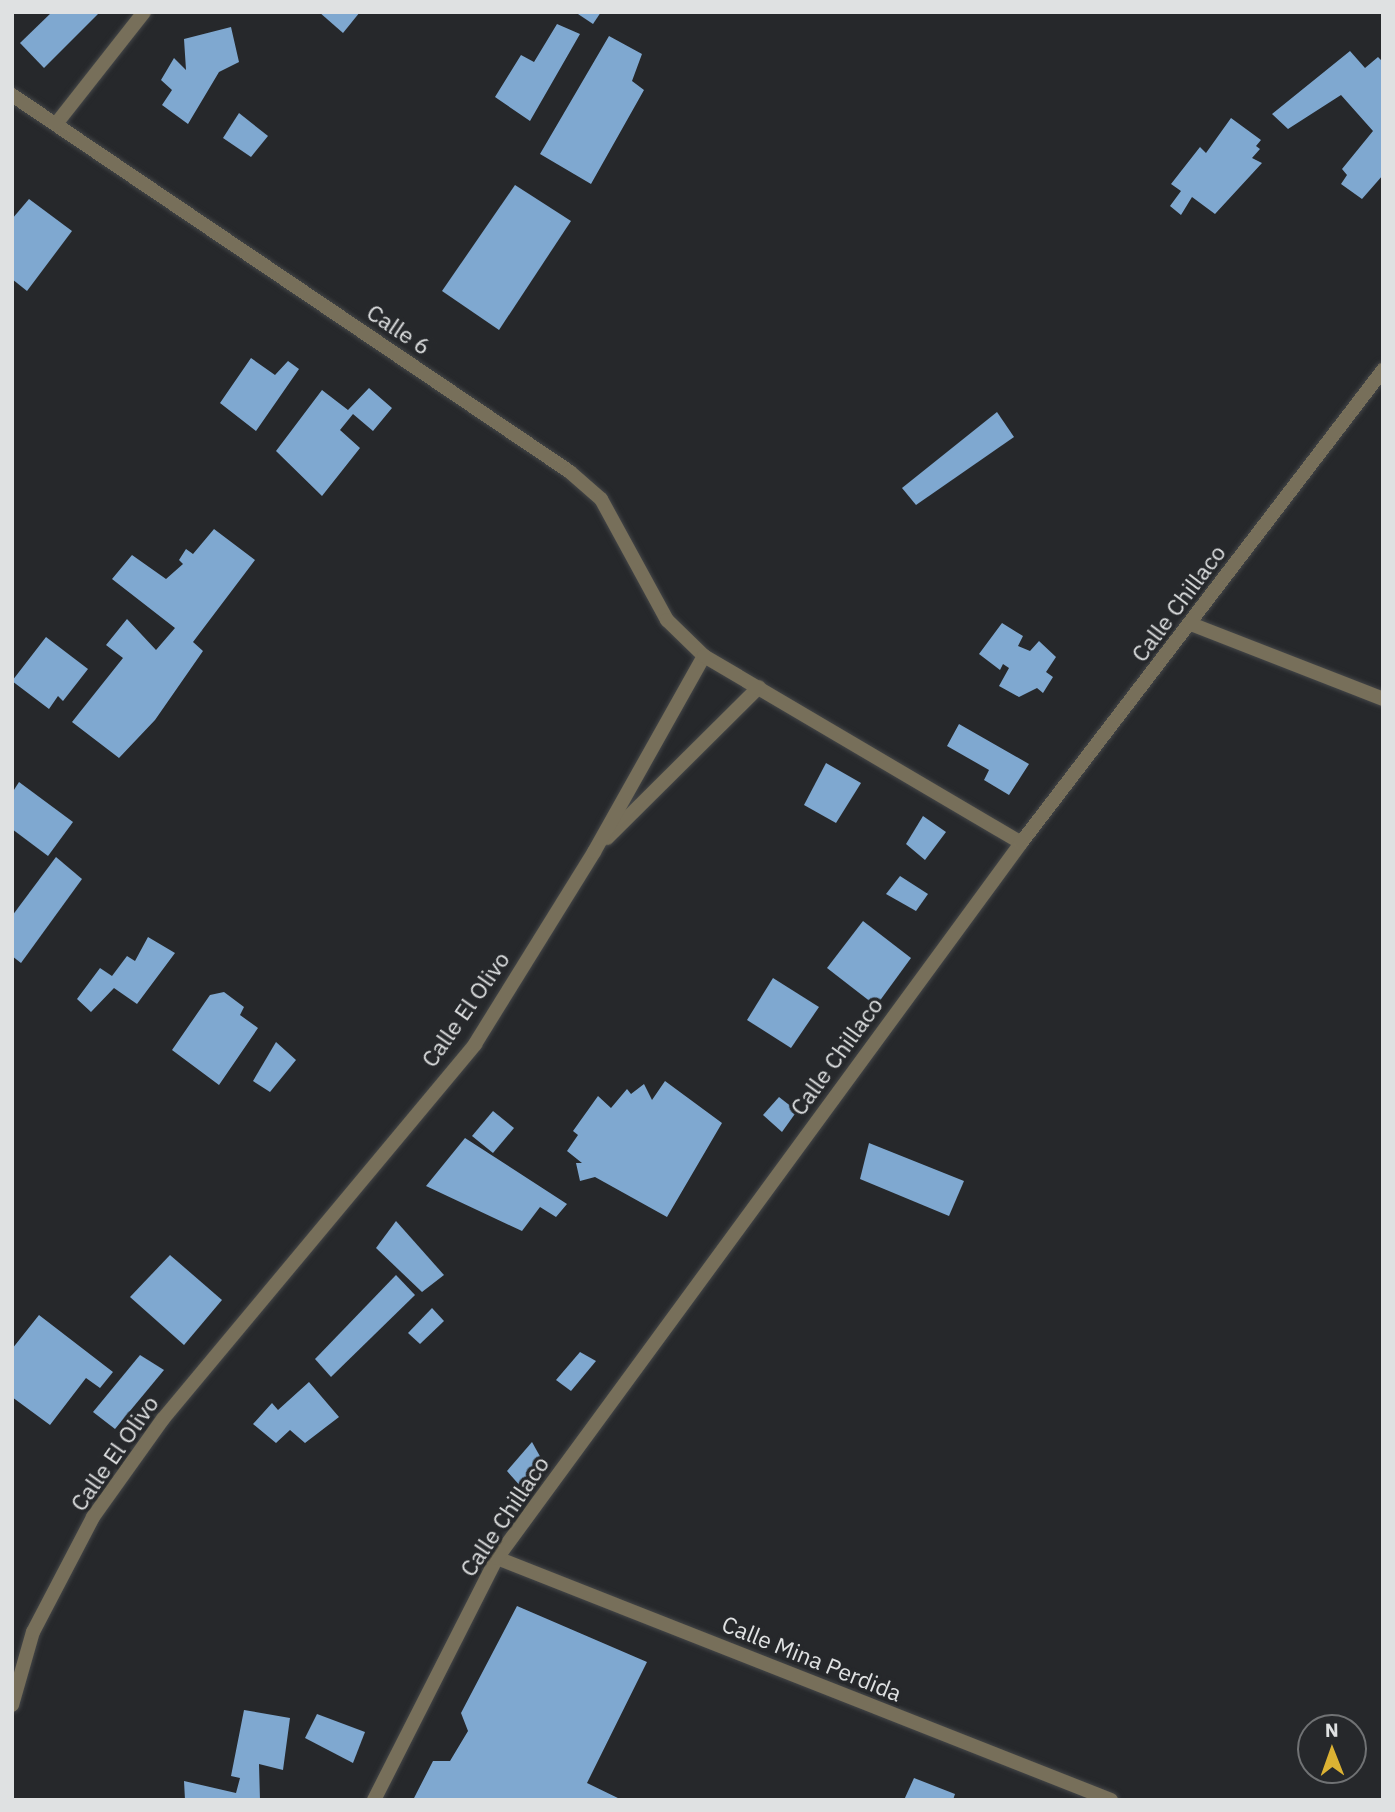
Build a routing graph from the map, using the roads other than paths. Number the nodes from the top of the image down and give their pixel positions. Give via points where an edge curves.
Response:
1 (144, 12) edge
2 (12, 94) edge
3 (56, 124) junction
4 (1383, 370) edge
5 (1191, 624) junction
6 (704, 656) junction
7 (759, 687) junction
8 (1383, 699) edge
9 (1021, 843) junction
10 (594, 852) junction
11 (497, 1558) junction
12 (12, 1705) edge
13 (374, 1800) edge
14 (1111, 1800) edge

1 - 3 street
2 - 3 street, Calle 6
3 - 6 street, Calle 6 via 570,472 601,499 667,620
4 - 5 street, Calle Chillaco
5 - 8 street
5 - 9 street, Calle Chillaco
6 - 7 street
6 - 10 street, Calle El Olivo
7 - 9 street
7 - 10 street
9 - 11 street, Calle Chillaco
10 - 12 street, Calle El Olivo via 475,1044 163,1419 93,1517 33,1632
11 - 13 street, Calle Chillaco
11 - 14 street, Calle Mina Perdida

